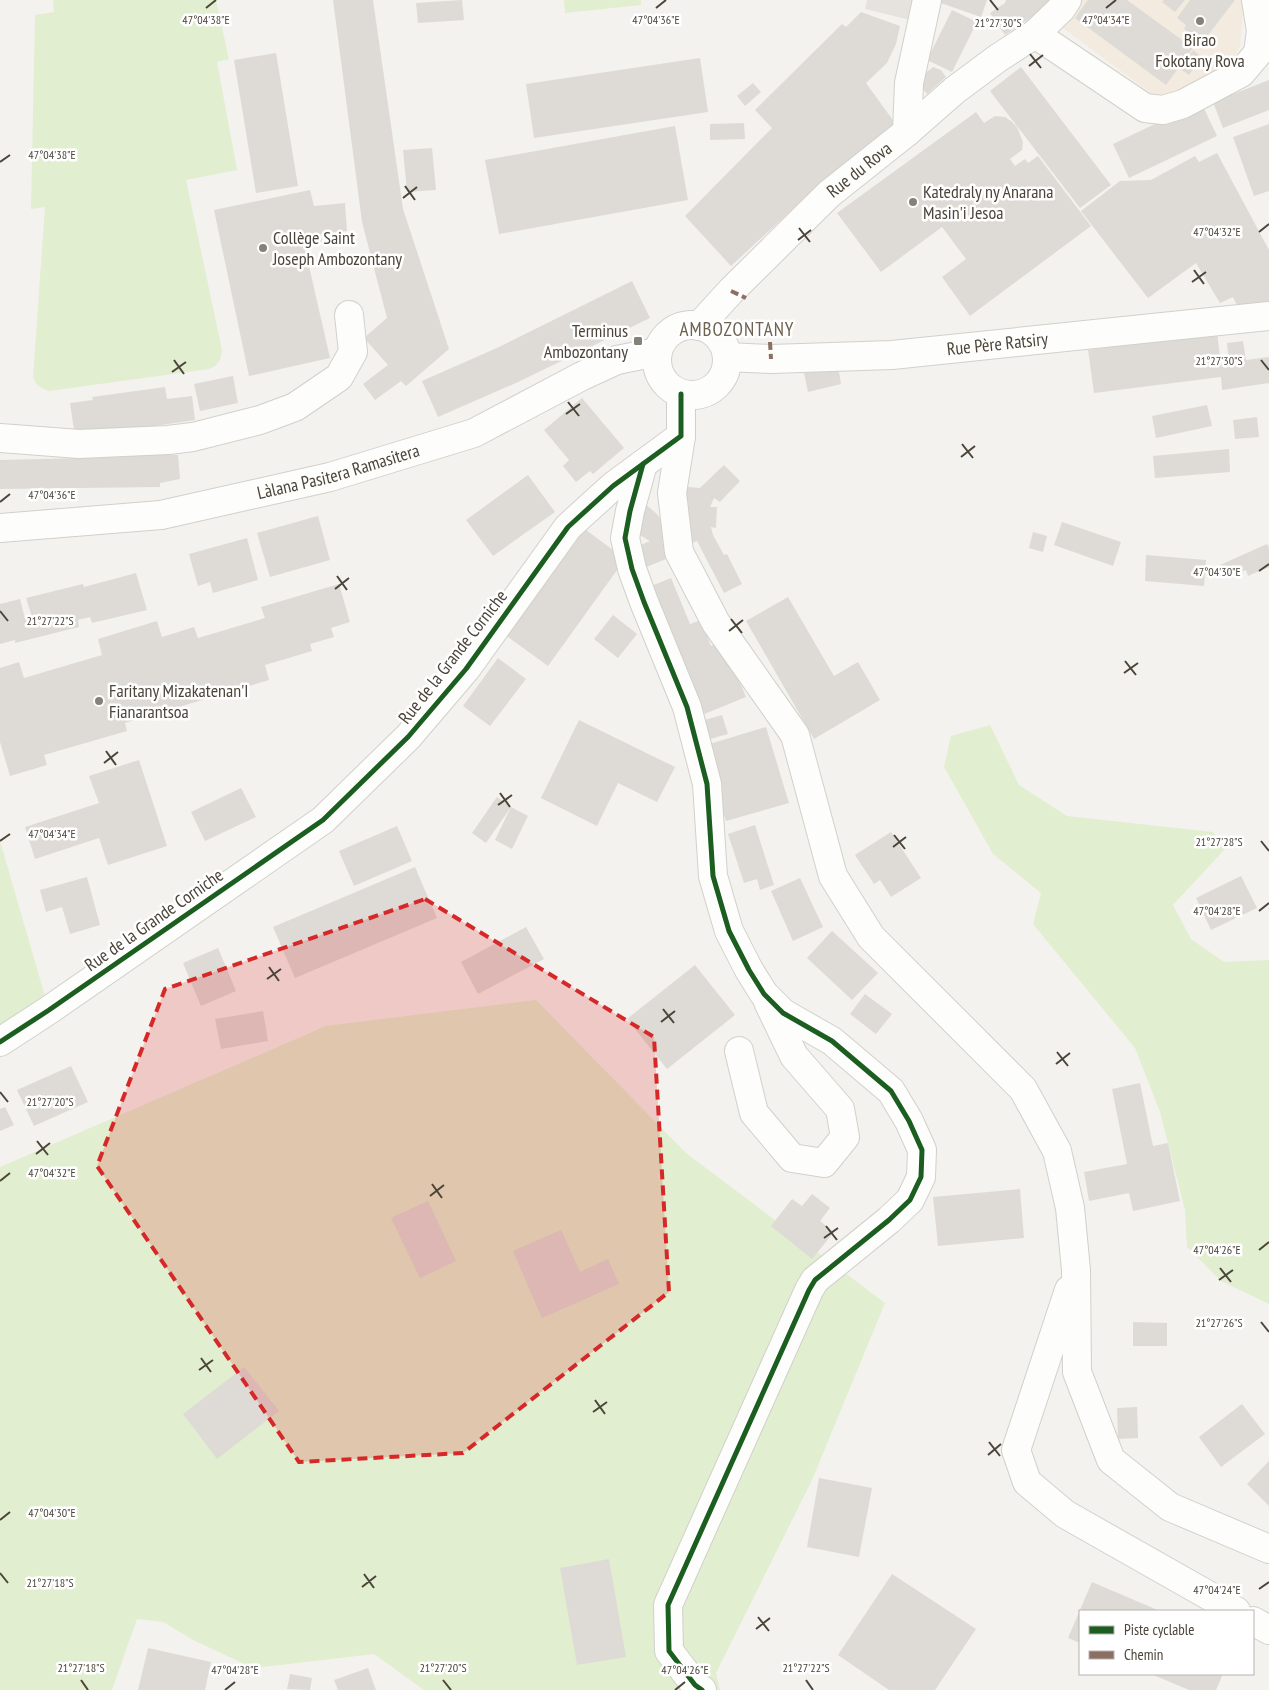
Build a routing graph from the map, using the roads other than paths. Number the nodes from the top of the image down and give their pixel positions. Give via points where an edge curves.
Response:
1 (927, 0) edge
2 (1067, 0) edge
3 (1256, 0) edge
4 (1035, 34) junction
5 (907, 132) junction
6 (348, 315) dead end
7 (1269, 316) edge
8 (699, 326) junction
9 (657, 352) junction
10 (726, 357) junction
11 (681, 394) junction
12 (681, 436) junction
13 (0, 438) edge
14 (643, 464) junction
15 (0, 528) edge
16 (764, 994) junction
17 (0, 1042) edge
18 (739, 1051) dead end
19 (1076, 1270) junction
20 (1269, 1550) edge
21 (1234, 1610) edge
22 (1254, 1622) edge
23 (1269, 1630) edge
24 (702, 1690) edge

1 - 5 street via 909,83
2 - 4 street, Rue du Rova
3 - 4 street via 1261,31 1258,53 1241,74 1183,104 1163,110 1145,108
4 - 5 street, Rue du Rova via 955,90
5 - 8 street, Rue du Rova via 830,194
6 - 13 street via 353,352 340,377 295,408 193,437 168,440 79,444
7 - 10 street, Rue Père Ratsiry via 892,355 772,359
8 - 9 street via 685,325 672,330 662,340
8 - 10 street via 707,328 721,340
9 - 11 street via 656,363 664,382
9 - 15 street, Làlana Pasitera Ramasitera via 617,360 474,433 330,477 161,515
10 - 11 street via 724,374 714,388 698,395
11 - 12 street
12 - 14 street, Rue de la Grande Corniche
12 - 19 street via 672,493 679,552 716,623 795,735 833,876 871,937 1023,1089 1057,1151 1070,1208
14 - 16 street via 625,538 630,561 689,716 707,784 713,876 729,931
14 - 17 street, Rue de la Grande Corniche via 568,526 466,669 408,737 323,820
16 - 18 street via 794,1056 840,1109 845,1137 824,1163 792,1158 754,1113
16 - 24 street via 783,1013 832,1041 891,1091 910,1120 922,1150 921,1177 910,1200 815,1280 809,1290 668,1606 669,1652
19 - 20 street via 1078,1372 1111,1460 1170,1507
19 - 21 street via 1016,1450 1026,1482 1065,1514
22 - 23 street

